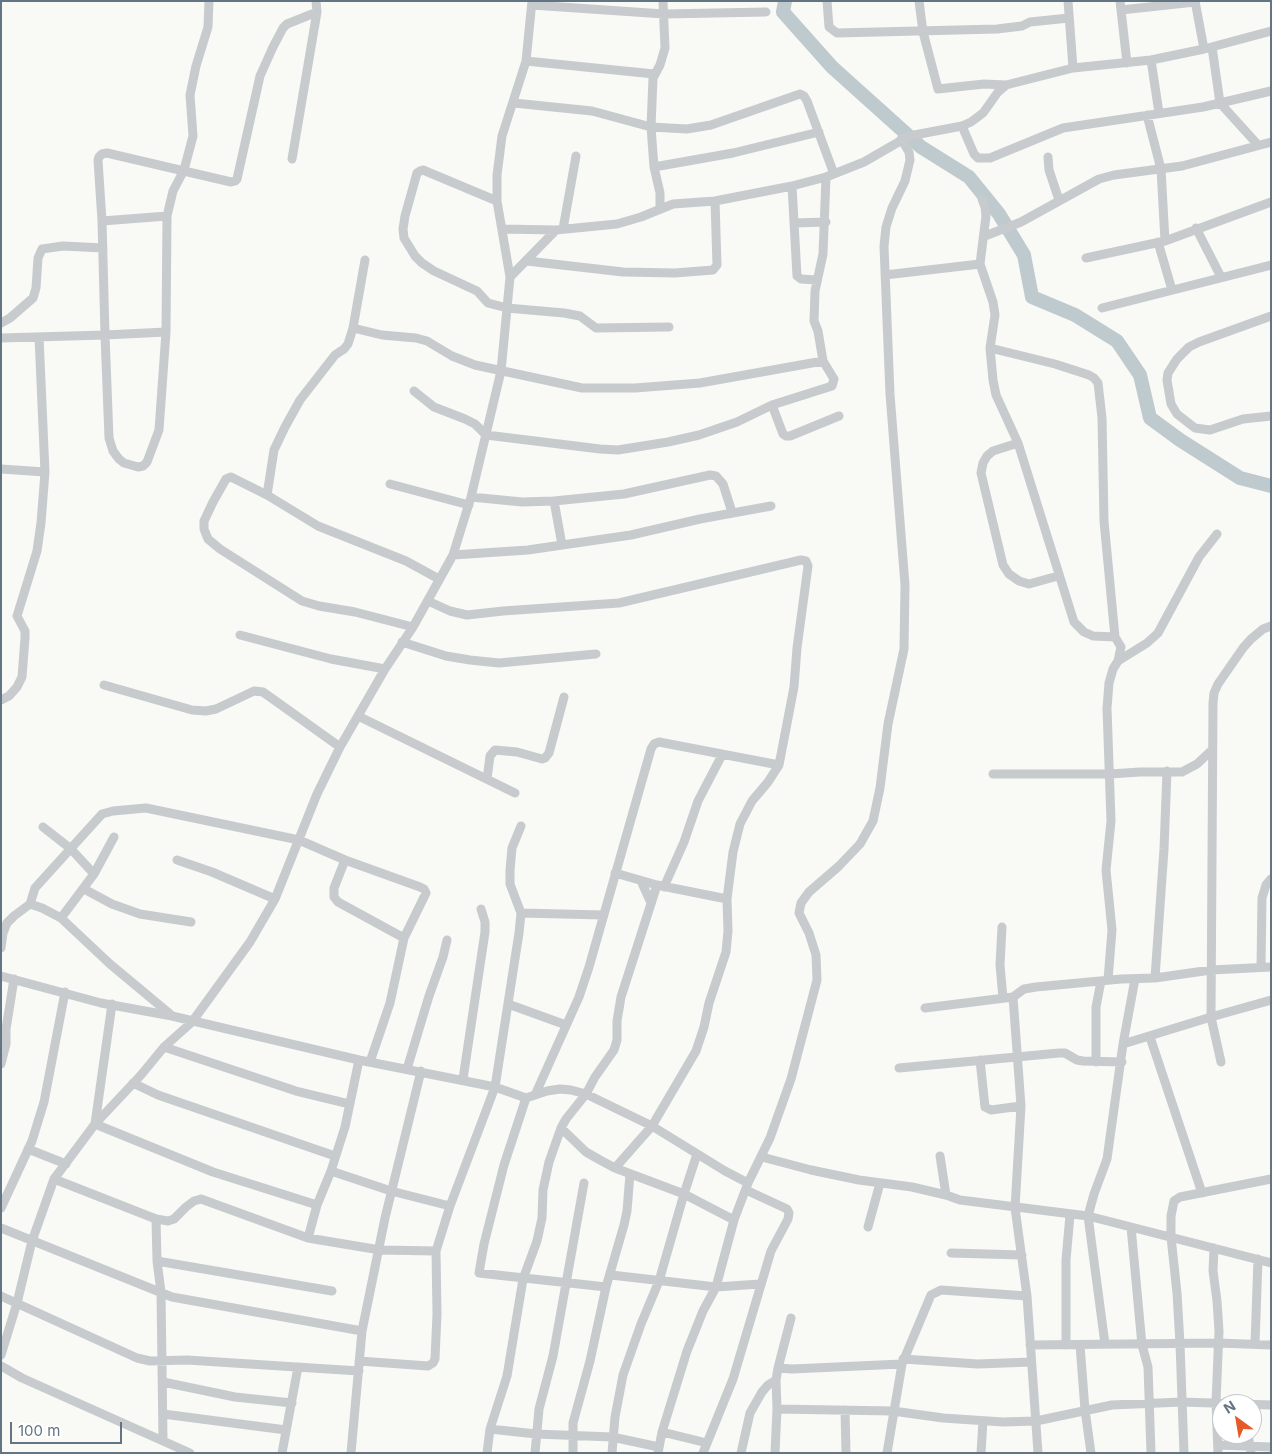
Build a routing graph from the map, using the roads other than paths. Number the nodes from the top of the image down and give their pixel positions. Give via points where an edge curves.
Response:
1 (209, 1) edge
2 (316, 1) edge
3 (662, 1) edge
4 (827, 1) edge
5 (919, 1) edge
6 (1068, 1) edge
7 (1195, 2) edge
8 (532, 3) edge
9 (1120, 6) edge
10 (317, 12) junction
11 (766, 12) dead end
12 (664, 14) junction
13 (1069, 18) junction
14 (1271, 31) edge
15 (923, 32) junction
16 (1208, 48) junction
17 (1151, 60) junction
18 (526, 61) junction
19 (1127, 63) junction
20 (1073, 68) junction
21 (654, 74) junction
22 (1006, 85) junction
23 (1271, 91) edge
24 (514, 103) junction
25 (1220, 103) junction
26 (1159, 113) junction
27 (1147, 115) junction
28 (962, 126) junction
29 (651, 127) junction
30 (819, 132) junction
31 (901, 139) junction
32 (1271, 142) edge
33 (1258, 145) junction
34 (576, 156) dead end
35 (1048, 157) dead end
36 (292, 159) dead end
37 (654, 167) junction
38 (1161, 168) junction
39 (184, 170) junction
40 (830, 176) junction
41 (792, 186) junction
42 (660, 193) junction
43 (982, 198) dead end
44 (1059, 200) junction
45 (497, 201) junction
46 (715, 201) junction
47 (1271, 202) edge
48 (673, 204) junction
49 (660, 208) junction
50 (166, 216) junction
51 (102, 221) junction
52 (794, 222) junction
53 (826, 222) junction
54 (1196, 228) junction
55 (502, 229) junction
56 (560, 229) junction
57 (985, 236) junction
58 (1161, 242) junction
59 (103, 248) junction
60 (1086, 258) dead end
61 (365, 260) dead end
62 (527, 261) junction
63 (980, 264) junction
64 (1271, 265) edge
65 (885, 275) junction
66 (510, 276) junction
67 (1221, 277) junction
68 (817, 280) junction
69 (1172, 290) junction
70 (508, 308) junction
71 (1102, 308) dead end
72 (1271, 316) edge
73 (1, 323) edge
74 (669, 327) dead end
75 (353, 328) junction
76 (166, 332) junction
77 (105, 335) junction
78 (39, 337) junction
79 (1, 338) edge
80 (990, 348) junction
81 (822, 362) junction
82 (501, 371) junction
83 (414, 392) dead end
84 (772, 405) junction
85 (839, 416) dead end
86 (1271, 416) edge
87 (486, 435) junction
88 (1018, 443) junction
89 (1, 469) edge
90 (44, 472) junction
91 (390, 484) dead end
92 (267, 495) junction
93 (470, 501) junction
94 (554, 501) junction
95 (771, 506) dead end
96 (732, 512) junction
97 (1217, 534) dead end
98 (562, 545) junction
99 (453, 555) junction
100 (1058, 576) junction
101 (439, 579) junction
102 (428, 601) junction
103 (1271, 626) edge
104 (412, 627) junction
105 (240, 635) dead end
106 (1115, 637) junction
107 (402, 642) junction
108 (596, 654) dead end
109 (1118, 661) junction
110 (386, 669) junction
111 (104, 685) dead end
112 (564, 697) dead end
113 (1, 700) edge
114 (358, 716) junction
115 (340, 747) junction
116 (1212, 750) junction
117 (722, 756) junction
118 (779, 766) junction
119 (1168, 772) junction
120 (993, 774) dead end
121 (1110, 774) junction
122 (486, 778) junction
123 (515, 793) dead end
124 (521, 826) dead end
125 (43, 827) dead end
126 (114, 837) dead end
127 (299, 840) junction
128 (71, 849) junction
129 (177, 860) dead end
130 (345, 860) junction
131 (616, 873) junction
132 (94, 874) junction
133 (1271, 879) edge
134 (641, 881) junction
135 (661, 886) junction
136 (84, 888) junction
137 (727, 899) junction
138 (275, 900) junction
139 (651, 903) junction
140 (30, 904) junction
141 (481, 909) dead end
142 (521, 913) junction
143 (604, 915) junction
144 (61, 918) junction
145 (191, 922) dead end
146 (1002, 928) dead end
147 (404, 938) junction
148 (447, 940) dead end
149 (1, 948) edge
150 (1261, 967) junction
151 (1271, 967) edge
152 (1211, 970) junction
153 (1, 976) edge
154 (1155, 978) junction
155 (14, 979) junction
156 (1136, 979) junction
157 (1104, 981) junction
158 (65, 992) junction
159 (1008, 998) junction
160 (1271, 1000) edge
161 (112, 1004) junction
162 (508, 1004) junction
163 (924, 1008) dead end
164 (172, 1016) junction
165 (1211, 1017) junction
166 (192, 1022) junction
167 (566, 1025) junction
168 (1150, 1037) junction
169 (1123, 1044) junction
170 (164, 1048) junction
171 (1017, 1057) junction
172 (359, 1060) junction
173 (980, 1060) junction
174 (370, 1062) junction
175 (1096, 1062) junction
176 (1122, 1062) junction
177 (1221, 1062) dead end
178 (1, 1064) edge
179 (899, 1068) dead end
180 (407, 1069) junction
181 (421, 1071) junction
182 (462, 1079) junction
183 (133, 1084) junction
184 (495, 1087) junction
185 (586, 1094) junction
186 (531, 1096) junction
187 (350, 1104) junction
188 (1021, 1106) junction
189 (95, 1124) junction
190 (652, 1126) junction
191 (561, 1128) junction
192 (28, 1149) junction
193 (697, 1154) junction
194 (336, 1156) junction
195 (940, 1156) dead end
196 (762, 1157) junction
197 (66, 1164) junction
198 (615, 1168) junction
199 (331, 1171) junction
200 (630, 1174) junction
201 (54, 1179) junction
202 (1271, 1179) edge
203 (584, 1183) dead end
204 (880, 1183) junction
205 (747, 1186) junction
206 (391, 1191) junction
207 (1202, 1193) junction
208 (684, 1194) junction
209 (946, 1194) junction
210 (318, 1205) junction
211 (450, 1206) junction
212 (1, 1208) edge
213 (1015, 1208) junction
214 (1070, 1215) junction
215 (1088, 1216) junction
216 (156, 1219) junction
217 (734, 1220) junction
218 (868, 1227) dead end
219 (1131, 1227) junction
220 (1, 1228) edge
221 (1171, 1237) junction
222 (308, 1238) junction
223 (32, 1241) junction
224 (1214, 1248) junction
225 (380, 1250) junction
226 (436, 1251) junction
227 (951, 1253) dead end
228 (1022, 1254) junction
229 (1258, 1259) junction
230 (158, 1262) junction
231 (1271, 1263) edge
232 (610, 1275) junction
233 (523, 1279) junction
234 (659, 1281) junction
235 (566, 1284) junction
236 (760, 1284) junction
237 (606, 1287) junction
238 (716, 1287) junction
239 (332, 1291) dead end
240 (161, 1292) junction
241 (1, 1296) edge
242 (1027, 1296) junction
243 (17, 1303) junction
244 (791, 1318) dead end
245 (362, 1331) junction
246 (1218, 1343) junction
247 (1105, 1344) junction
248 (1180, 1344) junction
249 (1254, 1344) junction
250 (1066, 1345) junction
251 (1080, 1345) junction
252 (1142, 1345) junction
253 (1271, 1345) edge
254 (1030, 1346) junction
255 (1, 1355) edge
256 (162, 1360) junction
257 (360, 1361) junction
258 (902, 1362) junction
259 (1031, 1362) junction
260 (1, 1366) edge
261 (298, 1367) junction
262 (778, 1368) junction
263 (358, 1371) junction
264 (776, 1380) junction
265 (162, 1382) junction
266 (1216, 1394) edge
267 (1182, 1402) junction
268 (1212, 1402) edge
269 (292, 1403) junction
270 (1149, 1404) junction
271 (777, 1409) junction
272 (845, 1410) junction
273 (1085, 1410) junction
274 (893, 1411) junction
275 (163, 1414) junction
276 (983, 1420) junction
277 (1036, 1420) junction
278 (490, 1429) junction
279 (286, 1430) junction
280 (662, 1432) junction
281 (536, 1434) junction
282 (573, 1436) junction
283 (612, 1438) junction
284 (163, 1440) junction
285 (707, 1443) junction
286 (1271, 1447) edge
287 (1218, 1449) edge
288 (1250, 1449) edge
289 (659, 1450) edge
290 (190, 1453) edge
291 (282, 1453) edge
292 (351, 1453) edge
293 (487, 1453) edge
294 (535, 1453) edge
295 (573, 1453) edge
296 (612, 1453) edge
297 (703, 1453) edge
298 (741, 1453) edge
299 (774, 1453) edge
300 (846, 1453) edge
301 (887, 1453) edge
302 (981, 1453) edge
303 (1038, 1453) edge
304 (1091, 1453) edge
305 (1151, 1453) edge
306 (1184, 1453) edge

1 - 39 street via 208,27 190,95 193,136
2 - 10 street
3 - 12 street
4 - 15 street via 829,27 837,33
5 - 15 street
6 - 13 street
7 - 9 street
7 - 16 street
8 - 12 street
8 - 18 street
9 - 19 street
10 - 36 street
10 - 39 street via 287,24 273,48 260,76 237,179 231,182
11 - 12 street
12 - 21 street via 665,48
13 - 15 street via 997,29
13 - 20 street
14 - 16 street
15 - 22 street via 938,89
16 - 17 street
16 - 25 street
17 - 19 street
17 - 26 street
18 - 21 street
18 - 24 street
19 - 20 street
20 - 22 street
21 - 29 street
22 - 28 street via 983,114
23 - 25 street
24 - 29 street via 592,110
24 - 45 street via 502,136
25 - 26 street
25 - 33 street
26 - 27 street
27 - 28 street via 1064,128 990,158 978,158 974,154
27 - 38 street
28 - 31 street
29 - 30 street via 687,129 711,125 800,94 807,101
29 - 37 street
30 - 37 street via 733,153
30 - 40 street
31 - 40 street via 864,162
31 - 65 street via 910,160 886,227
32 - 33 street
33 - 38 street via 1215,158
34 - 56 street
35 - 44 street
37 - 42 street
38 - 44 street via 1100,179
38 - 58 street
39 - 50 street via 173,191
39 - 51 street via 102,154 98,160
40 - 41 street
40 - 53 street
41 - 46 street
41 - 52 street
42 - 48 street
42 - 49 street
43 - 57 street
44 - 57 street via 1021,222
45 - 55 street
45 - 70 street via 420,171 403,229 409,247 422,263 477,291 488,303
46 - 48 street
46 - 62 street via 718,265 713,270 623,272
47 - 54 street
48 - 49 street
49 - 56 street via 618,224
50 - 51 street
50 - 76 street
51 - 59 street
52 - 53 street
52 - 68 street via 797,276
53 - 68 street via 824,254
54 - 58 street
54 - 67 street
55 - 56 street
55 - 66 street
56 - 62 street
57 - 63 street
58 - 60 street
58 - 69 street
59 - 73 street via 63,246 42,250 33,298
59 - 77 street
61 - 75 street
62 - 66 street
63 - 65 street
63 - 80 street via 995,315
64 - 67 street
65 - 196 street via 890,394 905,585 904,649 888,724 873,822 860,844 801,903 799,913 816,955 817,980 791,1079
66 - 70 street
67 - 69 street
68 - 81 street via 814,321
69 - 71 street
70 - 74 street via 580,316 596,328
70 - 82 street
72 - 86 street via 1189,347 1177,359 1167,380 1171,404 1177,414 1195,428 1210,430 1243,419
75 - 82 street via 427,341 452,356
75 - 92 street via 348,344 335,355 300,400 285,427 274,450
76 - 77 street
76 - 77 street via 159,430 146,462 138,468 124,463 113,452
77 - 78 street
78 - 79 street
78 - 90 street
80 - 88 street via 996,395
80 - 106 street via 1089,375 1098,383 1104,521
81 - 82 street via 700,383 635,388 582,388
81 - 84 street via 834,379 832,386
82 - 87 street
83 - 87 street via 434,407 475,424
84 - 85 street via 786,436
84 - 87 street via 699,435 618,450
87 - 93 street
88 - 100 street
88 - 100 street via 993,451 983,463 982,473 1003,565 1019,581 1030,584
89 - 90 street
90 - 113 street via 37,551 17,616 26,638 22,677 9,696
91 - 93 street
92 - 101 street via 318,526 406,561
92 - 104 street via 228,477 204,521 208,538 302,601
93 - 94 street
93 - 99 street
94 - 96 street via 624,494 710,475 716,476 723,484
94 - 98 street
95 - 96 street
96 - 98 street via 632,535
97 - 109 street via 1199,557 1158,633
98 - 99 street
99 - 101 street
100 - 106 street via 1074,622 1094,636
101 - 102 street
102 - 104 street
102 - 118 street via 467,616 619,603 762,568 806,561 794,687
103 - 116 street via 1251,639 1218,684 1212,703
104 - 107 street
105 - 110 street
106 - 109 street via 1121,647
107 - 108 street via 446,656 498,663
107 - 110 street
109 - 121 street via 1109,684 1107,708
110 - 114 street
111 - 115 street via 206,711 254,691 263,692
112 - 122 street via 545,758 495,750 490,756
114 - 115 street
114 - 122 street
115 - 127 street
116 - 119 street via 1189,770
116 - 152 street
117 - 118 street
117 - 131 street via 659,742 654,744
117 - 135 street via 698,801 684,842
118 - 137 street via 752,801 740,824
119 - 121 street
119 - 154 street
120 - 121 street
121 - 157 street via 1111,821 1106,870 1112,930
122 - 123 street
124 - 142 street via 512,848 510,884
125 - 128 street
126 - 132 street
127 - 128 street via 146,808 102,814
127 - 130 street
127 - 138 street
128 - 132 street
128 - 140 street via 34,888
129 - 138 street
130 - 147 street via 334,888 334,897
130 - 147 street via 425,891
131 - 134 street
131 - 143 street
132 - 136 street
133 - 150 street via 1262,898
134 - 135 street
134 - 139 street
135 - 137 street
135 - 139 street
136 - 144 street
136 - 145 street via 112,904 140,914
137 - 190 street via 726,952 696,1051
138 - 166 street via 250,942
139 - 185 street via 621,997 614,1050
140 - 144 street
140 - 149 street via 7,923
141 - 182 street via 485,932
142 - 143 street
142 - 162 street
143 - 167 street
144 - 164 street
146 - 159 street via 1000,965
147 - 174 street via 390,1003
148 - 180 street
150 - 151 street
150 - 152 street
152 - 154 street
152 - 165 street
153 - 155 street
154 - 156 street
155 - 158 street
155 - 178 street
156 - 157 street
156 - 169 street
157 - 159 street via 1024,989
157 - 175 street via 1096,1007
158 - 161 street
158 - 192 street via 44,1102
159 - 163 street
159 - 171 street
160 - 165 street
161 - 164 street
161 - 189 street
162 - 167 street
162 - 184 street
164 - 166 street
165 - 168 street
165 - 177 street
166 - 170 street
166 - 172 street
167 - 186 street
168 - 169 street
168 - 207 street
169 - 176 street
170 - 183 street
170 - 187 street via 296,1091
171 - 173 street
171 - 175 street via 1065,1053 1077,1060
171 - 188 street
172 - 174 street
172 - 187 street
173 - 179 street
173 - 188 street via 985,1107 991,1110
174 - 180 street
175 - 176 street
176 - 215 street via 1107,1159
180 - 181 street
181 - 182 street
181 - 206 street
182 - 184 street
183 - 189 street
183 - 194 street
184 - 186 street
184 - 211 street
185 - 186 street via 560,1089
185 - 190 street
185 - 191 street
186 - 233 street via 504,1165 479,1273
187 - 194 street
188 - 213 street
189 - 197 street
189 - 210 street via 213,1172
190 - 193 street
190 - 198 street
191 - 198 street via 586,1152
191 - 233 street via 543,1190 537,1242
192 - 197 street
192 - 212 street
193 - 205 street
193 - 208 street
194 - 199 street
195 - 209 street
196 - 204 street
196 - 205 street
197 - 201 street
198 - 200 street
199 - 206 street
199 - 210 street
200 - 208 street
200 - 232 street via 628,1211
201 - 216 street
201 - 223 street
202 - 207 street
203 - 235 street
204 - 209 street
204 - 218 street
205 - 217 street
205 - 236 street via 789,1213
206 - 211 street
206 - 225 street
207 - 221 street via 1174,1201
208 - 217 street
208 - 234 street
209 - 213 street via 960,1200
210 - 222 street
211 - 226 street
213 - 214 street
213 - 228 street
214 - 215 street
214 - 250 street via 1066,1260
215 - 219 street
215 - 247 street
216 - 222 street via 174,1219 190,1204 201,1199
216 - 230 street
217 - 238 street
219 - 221 street
219 - 252 street
220 - 223 street
221 - 224 street
221 - 248 street
222 - 225 street
223 - 240 street
223 - 243 street
224 - 229 street
224 - 246 street
225 - 226 street
225 - 245 street
226 - 257 street via 437,1314 433,1363 428,1366
227 - 228 street
228 - 242 street
229 - 231 street
229 - 249 street
230 - 239 street
230 - 240 street
232 - 234 street
232 - 237 street
233 - 235 street
233 - 278 street via 507,1376
234 - 238 street
234 - 283 street via 623,1375
235 - 237 street
235 - 281 street
236 - 238 street
236 - 285 street via 732,1379
237 - 282 street via 573,1423
238 - 280 street via 686,1351
240 - 245 street via 185,1300
240 - 256 street
241 - 243 street
242 - 254 street
242 - 258 street via 934,1292
243 - 255 street
243 - 256 street via 137,1358
244 - 262 street
245 - 257 street
246 - 248 street
246 - 249 street
246 - 266 street
247 - 251 street
247 - 252 street
248 - 252 street
248 - 267 street
249 - 253 street
250 - 251 street
250 - 254 street
251 - 273 street
252 - 270 street via 1148,1367
254 - 259 street
256 - 261 street
256 - 265 street
257 - 263 street
258 - 259 street
258 - 262 street
258 - 274 street
259 - 277 street
260 - 284 street
261 - 263 street
261 - 269 street
262 - 264 street
263 - 292 street
264 - 271 street
264 - 298 street via 768,1385 750,1413
265 - 269 street via 235,1397
265 - 275 street
267 - 268 street
267 - 270 street
267 - 306 street
269 - 279 street
270 - 273 street
270 - 305 street
271 - 272 street
271 - 299 street
272 - 274 street
272 - 300 street
273 - 277 street
273 - 304 street
274 - 276 street
274 - 301 street
275 - 279 street
275 - 284 street
276 - 277 street
276 - 302 street
277 - 303 street
278 - 281 street
278 - 293 street
279 - 291 street
280 - 285 street
280 - 289 street
281 - 282 street
281 - 294 street
282 - 283 street
282 - 295 street
283 - 289 street
283 - 296 street
284 - 290 street
285 - 297 street
286 - 288 street
287 - 288 street

